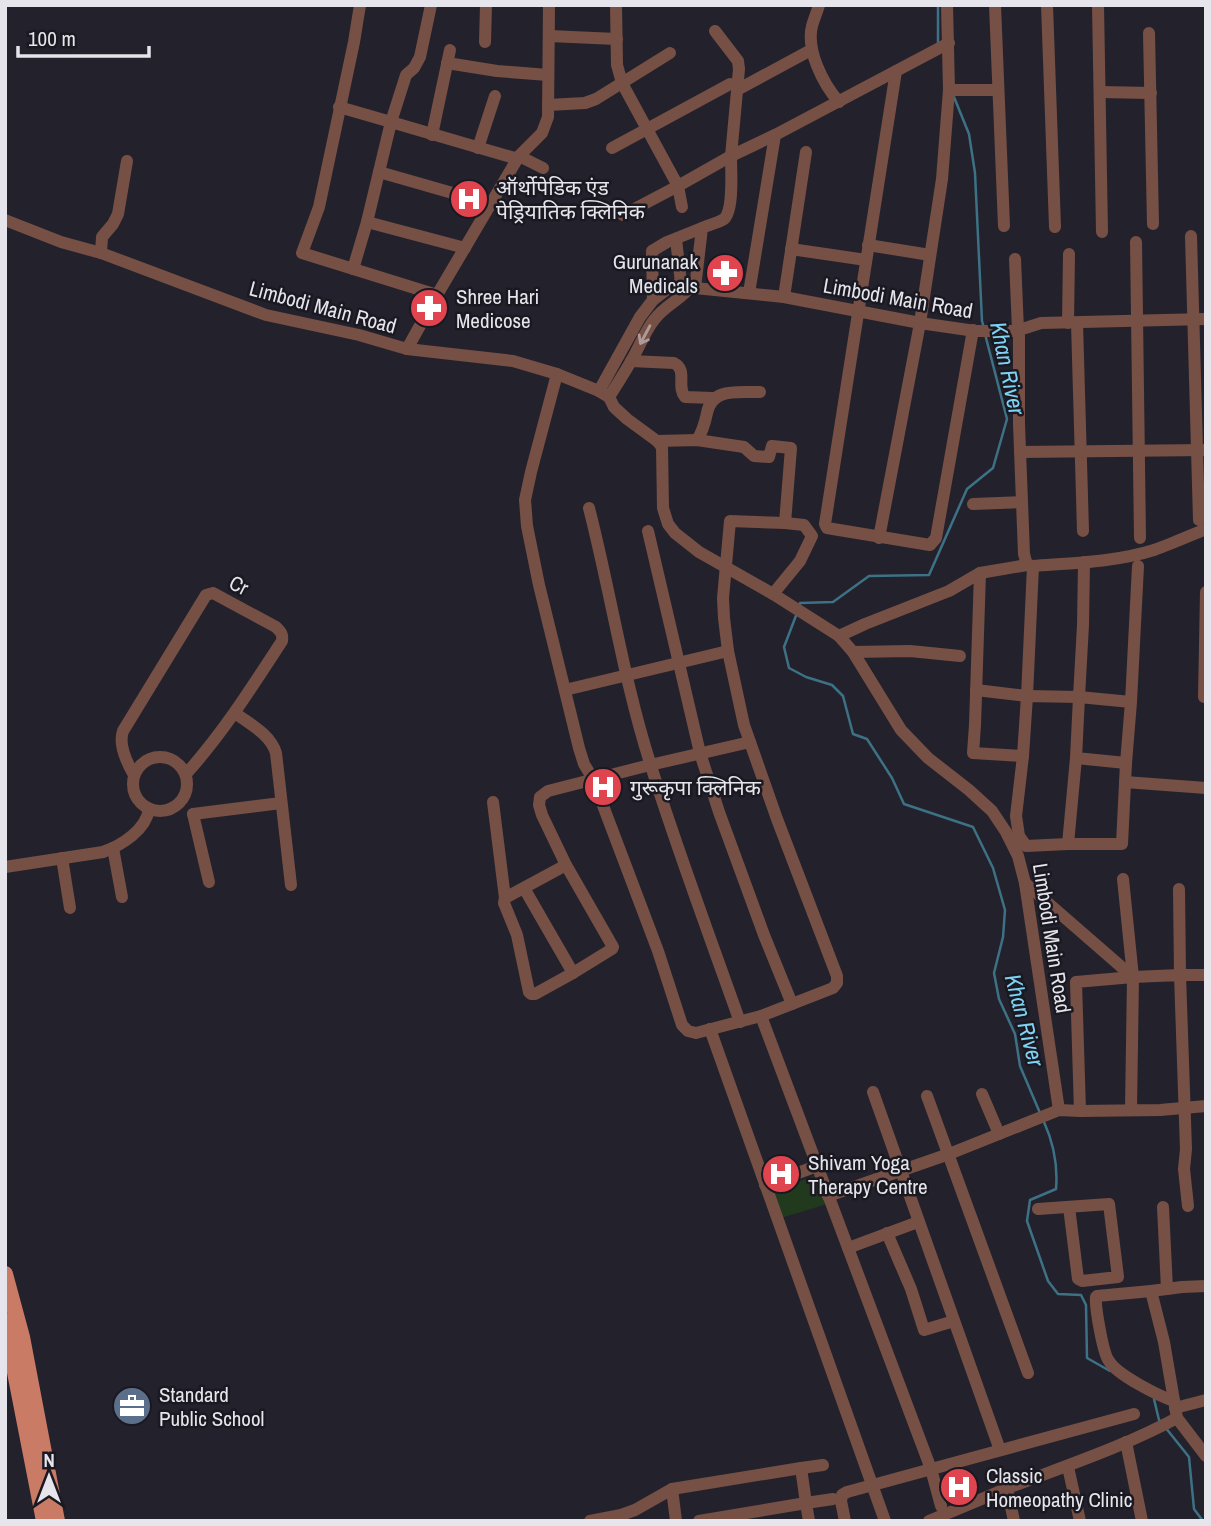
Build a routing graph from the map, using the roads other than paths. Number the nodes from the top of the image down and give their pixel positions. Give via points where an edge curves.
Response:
1 (360, 5) edge
2 (431, 5) edge
3 (486, 5) edge
4 (549, 5) edge
5 (615, 5) edge
6 (820, 5) edge
7 (947, 5) edge
8 (995, 5) edge
9 (1047, 5) edge
10 (1098, 5) edge
11 (715, 31) dead end
12 (1149, 33) dead end
13 (549, 36) junction
14 (617, 39) junction
15 (485, 41) dead end
16 (949, 43) junction
17 (811, 50) junction
18 (670, 53) dead end
19 (895, 71) junction
20 (548, 75) junction
21 (622, 83) junction
22 (734, 87) junction
23 (949, 90) junction
24 (998, 90) junction
25 (1100, 92) junction
26 (1151, 93) junction
27 (495, 96) dead end
28 (839, 102) junction
29 (548, 105) junction
30 (339, 107) junction
31 (391, 122) junction
32 (647, 129) junction
33 (432, 135) junction
34 (775, 135) junction
35 (478, 148) junction
36 (612, 148) dead end
37 (806, 152) dead end
38 (731, 156) junction
39 (519, 158) junction
40 (127, 161) dead end
41 (544, 168) dead end
42 (379, 172) junction
43 (678, 186) junction
44 (491, 204) junction
45 (682, 207) dead end
46 (623, 215) dead end
47 (5, 219) edge
48 (367, 222) junction
49 (1153, 224) dead end
50 (1004, 226) dead end
51 (1055, 227) dead end
52 (702, 228) junction
53 (1102, 232) dead end
54 (1191, 236) dead end
55 (676, 239) junction
56 (1136, 242) dead end
57 (868, 245) junction
58 (465, 248) junction
59 (791, 249) junction
60 (102, 253) junction
61 (1069, 254) dead end
62 (930, 255) junction
63 (1015, 259) dead end
64 (866, 260) junction
65 (353, 268) junction
66 (689, 286) junction
67 (750, 293) junction
68 (437, 295) junction
69 (784, 297) junction
70 (653, 300) junction
71 (859, 312) junction
72 (1199, 319) edge
73 (1137, 321) junction
74 (920, 323) junction
75 (1073, 323) junction
76 (974, 330) junction
77 (1017, 330) junction
78 (407, 349) junction
79 (631, 361) junction
80 (557, 374) junction
81 (760, 392) dead end
82 (604, 394) junction
83 (713, 398) junction
84 (697, 440) junction
85 (657, 441) junction
86 (1201, 450) edge
87 (1139, 451) junction
88 (1020, 453) junction
89 (1080, 453) junction
90 (1022, 502) junction
91 (973, 504) dead end
92 (589, 508) dead end
93 (785, 523) junction
94 (1202, 525) edge
95 (648, 531) dead end
96 (1083, 531) dead end
97 (879, 538) junction
98 (1140, 538) dead end
99 (1027, 562) junction
100 (1084, 562) junction
101 (725, 566) junction
102 (1139, 566) dead end
103 (980, 573) junction
104 (1206, 592) edge
105 (773, 594) junction
106 (839, 636) junction
107 (1206, 639) edge
108 (729, 651) junction
109 (853, 652) junction
110 (960, 656) dead end
111 (678, 664) junction
112 (627, 674) junction
113 (565, 690) junction
114 (976, 690) junction
115 (1027, 696) junction
116 (1079, 697) junction
117 (1204, 697) dead end
118 (1131, 702) junction
119 (235, 713) junction
120 (750, 742) junction
121 (700, 753) junction
122 (1023, 756) junction
123 (1076, 758) junction
124 (1126, 763) junction
125 (650, 765) junction
126 (186, 774) junction
127 (134, 775) junction
128 (593, 779) junction
129 (1125, 782) junction
130 (1206, 788) edge
131 (493, 802) dead end
132 (180, 803) junction
133 (281, 803) junction
134 (149, 808) junction
135 (193, 814) junction
136 (1068, 844) junction
137 (113, 848) junction
138 (62, 858) junction
139 (566, 865) junction
140 (5, 867) edge
141 (1123, 879) dead end
142 (209, 882) dead end
143 (1025, 883) junction
144 (291, 886) dead end
145 (524, 888) junction
146 (1179, 889) dead end
147 (121, 897) dead end
148 (505, 898) junction
149 (70, 908) dead end
150 (573, 973) junction
151 (1180, 975) junction
152 (1206, 975) edge
153 (1133, 976) junction
154 (792, 1004) junction
155 (761, 1016) junction
156 (740, 1022) junction
157 (710, 1029) junction
158 (873, 1091) dead end
159 (982, 1094) dead end
160 (927, 1096) dead end
161 (1206, 1106) edge
162 (1184, 1108) junction
163 (1131, 1110) junction
164 (1080, 1111) junction
165 (1053, 1112) junction
166 (999, 1134) junction
167 (949, 1154) junction
168 (817, 1166) junction
169 (900, 1171) junction
170 (765, 1185) junction
171 (828, 1196) junction
172 (1188, 1206) dead end
173 (1069, 1207) junction
174 (1163, 1207) dead end
175 (1038, 1209) dead end
176 (918, 1222) junction
177 (887, 1233) junction
178 (848, 1248) junction
179 (5, 1273) edge
180 (1118, 1277) junction
181 (1206, 1286) edge
182 (1167, 1289) junction
183 (1151, 1291) junction
184 (1119, 1294) junction
185 (5, 1321) edge
186 (954, 1321) junction
187 (1028, 1373) dead end
188 (1206, 1400) edge
189 (1174, 1412) junction
190 (1134, 1414) dead end
191 (1126, 1443) junction
192 (1000, 1450) junction
193 (1206, 1456) edge
194 (823, 1465) dead end
195 (1068, 1467) junction
196 (801, 1468) junction
197 (930, 1469) junction
198 (873, 1485) junction
199 (1007, 1488) junction
200 (672, 1489) junction
201 (833, 1499) dead end
202 (806, 1503) junction
203 (943, 1514) edge
204 (743, 1517) edge
205 (608, 1519) edge
206 (44, 1521) edge
207 (57, 1521) edge
208 (590, 1521) edge
209 (676, 1521) edge
210 (699, 1521) edge
211 (809, 1521) edge
212 (845, 1521) edge
213 (885, 1521) edge
214 (929, 1521) edge
215 (1014, 1521) edge
216 (1080, 1521) edge
217 (1142, 1521) edge

1 - 30 street
2 - 31 street via 420,57 406,75
3 - 15 street
4 - 13 street
5 - 14 street
6 - 17 street via 811,28
7 - 16 street
8 - 24 street
9 - 51 street
10 - 25 street
11 - 22 street via 738,61
12 - 26 street
13 - 14 street
13 - 20 street
14 - 21 street
16 - 19 street
16 - 23 street
17 - 22 street
17 - 28 street
18 - 21 street
19 - 28 street
19 - 57 street
20 - 29 street
20 - 33 street via 497,71 448,57
21 - 29 street via 585,103
21 - 32 street
22 - 32 street
22 - 38 street
23 - 24 street
23 - 62 street
24 - 50 street
25 - 26 street
25 - 53 street
26 - 49 street
27 - 35 street
28 - 34 street
29 - 39 street via 542,132
30 - 31 street
30 - 65 street via 319,207 302,253
31 - 33 street
31 - 42 street
32 - 36 street
32 - 43 street
33 - 35 street
34 - 38 street
34 - 67 street
35 - 39 street
37 - 59 street
38 - 43 street
38 - 52 street via 728,213 723,220
39 - 41 street
39 - 44 street
40 - 60 street via 118,214 102,237
42 - 44 street
42 - 48 street
43 - 45 street
43 - 46 street
44 - 58 street
47 - 60 street, Limbodi Main Road
48 - 58 street
48 - 65 street
52 - 55 street
52 - 66 street
54 - 72 street
55 - 66 street
55 - 70 street via 652,251
56 - 73 street
57 - 62 street
57 - 64 street
58 - 68 street
59 - 64 street
59 - 69 street
60 - 78 street, Limbodi Main Road via 266,315
61 - 75 street
62 - 74 street
63 - 77 street
64 - 71 street
65 - 68 street
66 - 67 street, Limbodi Main Road
66 - 70 street via 666,290
66 -> 79 street via 651,324
67 - 69 street, Limbodi Main Road
68 - 78 street
69 - 71 street, Limbodi Main Road
70 - 82 street via 640,317
71 - 74 street, Limbodi Main Road
71 - 97 street via 825,524
72 - 73 street, Limbodi Main Road
72 - 86 street
73 - 75 street, Limbodi Main Road
73 - 87 street
74 - 76 street, Limbodi Main Road
74 - 97 street
75 - 77 street, Limbodi Main Road via 1041,323
75 - 89 street
76 - 77 street, Limbodi Main Road
76 - 97 street via 936,538 930,545
77 - 88 street
78 - 80 street, Limbodi Main Road via 513,361
79 - 82 street
79 - 83 street via 678,365 685,397
80 - 82 street, Limbodi Main Road
80 - 113 street via 525,500 539,585
81 - 83 street
82 - 85 street
83 - 84 street
84 - 85 street
84 - 93 street via 744,447 754,456 769,457 772,446 791,448
85 - 101 street, Limbodi Main Road via 662,447 663,508 668,524 691,546
86 - 87 street
86 - 94 street
87 - 89 street
87 - 98 street
88 - 89 street
88 - 90 street
89 - 96 street
90 - 91 street
90 - 99 street
92 - 112 street
93 - 101 street via 730,521
93 - 105 street via 804,525 811,536 800,561
94 - 100 street via 1153,550
95 - 111 street
99 - 100 street
99 - 103 street
99 - 115 street
100 - 116 street
101 - 105 street, Limbodi Main Road
101 - 108 street via 723,598
102 - 118 street
103 - 106 street
103 - 114 street
104 - 107 street
105 - 106 street, Limbodi Main Road
106 - 109 street, Limbodi Main Road
107 - 117 street
108 - 111 street
108 - 120 street
109 - 110 street
109 - 143 street, Limbodi Main Road via 901,730 992,811 1018,856
111 - 112 street
111 - 121 street
112 - 113 street
112 - 125 street
113 - 128 street via 584,764
114 - 115 street
114 - 122 street via 973,753
115 - 116 street
115 - 122 street
116 - 118 street
116 - 123 street
118 - 124 street
119 - 126 street, Cr
119 - 127 street, Cr via 283,636 276,627 213,593 206,595 123,731 120,739
119 - 133 street via 273,743
120 - 121 street
120 - 154 street via 837,976 833,988
121 - 125 street
121 - 154 street
122 - 136 street via 1016,816 1019,836 1026,846
123 - 124 street
123 - 136 street
124 - 129 street
125 - 128 street
125 - 156 street
126 - 127 street via 180,764 163,756 145,761
126 - 132 street via 187,792
127 - 134 street via 135,795
128 - 139 street via 541,797 542,815
128 - 157 street via 682,1025 696,1033
129 - 130 street
129 - 136 street via 1122,844
131 - 148 street
132 - 134 street via 168,810
132 - 135 street
133 - 135 street
133 - 144 street
134 - 137 street via 143,825
135 - 142 street
137 - 138 street
137 - 147 street
138 - 140 street
138 - 149 street
139 - 145 street
139 - 150 street via 612,947
141 - 153 street
143 - 153 street
143 - 165 street, Limbodi Main Road
145 - 148 street
145 - 150 street
146 - 151 street
148 - 150 street via 529,992 535,994
151 - 152 street
151 - 153 street
151 - 162 street
153 - 163 street
153 - 164 street via 1076,982
154 - 155 street
155 - 156 street
155 - 168 street
156 - 157 street
157 - 170 street
158 - 169 street
159 - 166 street
160 - 167 street
161 - 162 street
162 - 163 street
162 - 172 street
163 - 164 street
164 - 165 street
165 - 166 street
166 - 167 street
167 - 169 street
167 - 187 street
168 - 170 street
168 - 171 street
169 - 171 street
169 - 176 street
170 - 198 street
171 - 178 street
173 - 175 street
173 - 180 street via 1078,1279
173 - 180 street via 1108,1197
174 - 182 street
176 - 177 street
176 - 186 street
177 - 178 street
177 - 186 street via 924,1330
178 - 197 street
179 - 207 main road via 22,1337
180 - 184 street
181 - 182 street
182 - 183 street
183 - 184 street
183 - 189 street
184 - 189 street via 1095,1300 1105,1354 1110,1363
185 - 206 main road
186 - 192 street
188 - 189 street
189 - 191 street via 1154,1430
189 - 193 street
190 - 192 street
191 - 195 street
191 - 217 street
192 - 197 street
194 - 196 street
195 - 199 street
195 - 216 street
196 - 200 street
196 - 202 street
197 - 198 street
197 - 203 street
198 - 212 street via 842,1495
198 - 213 street
199 - 203 street
199 - 215 street
200 - 205 street
200 - 209 street
201 - 202 street
202 - 204 street
202 - 211 street
203 - 214 street
204 - 210 street
205 - 208 street

